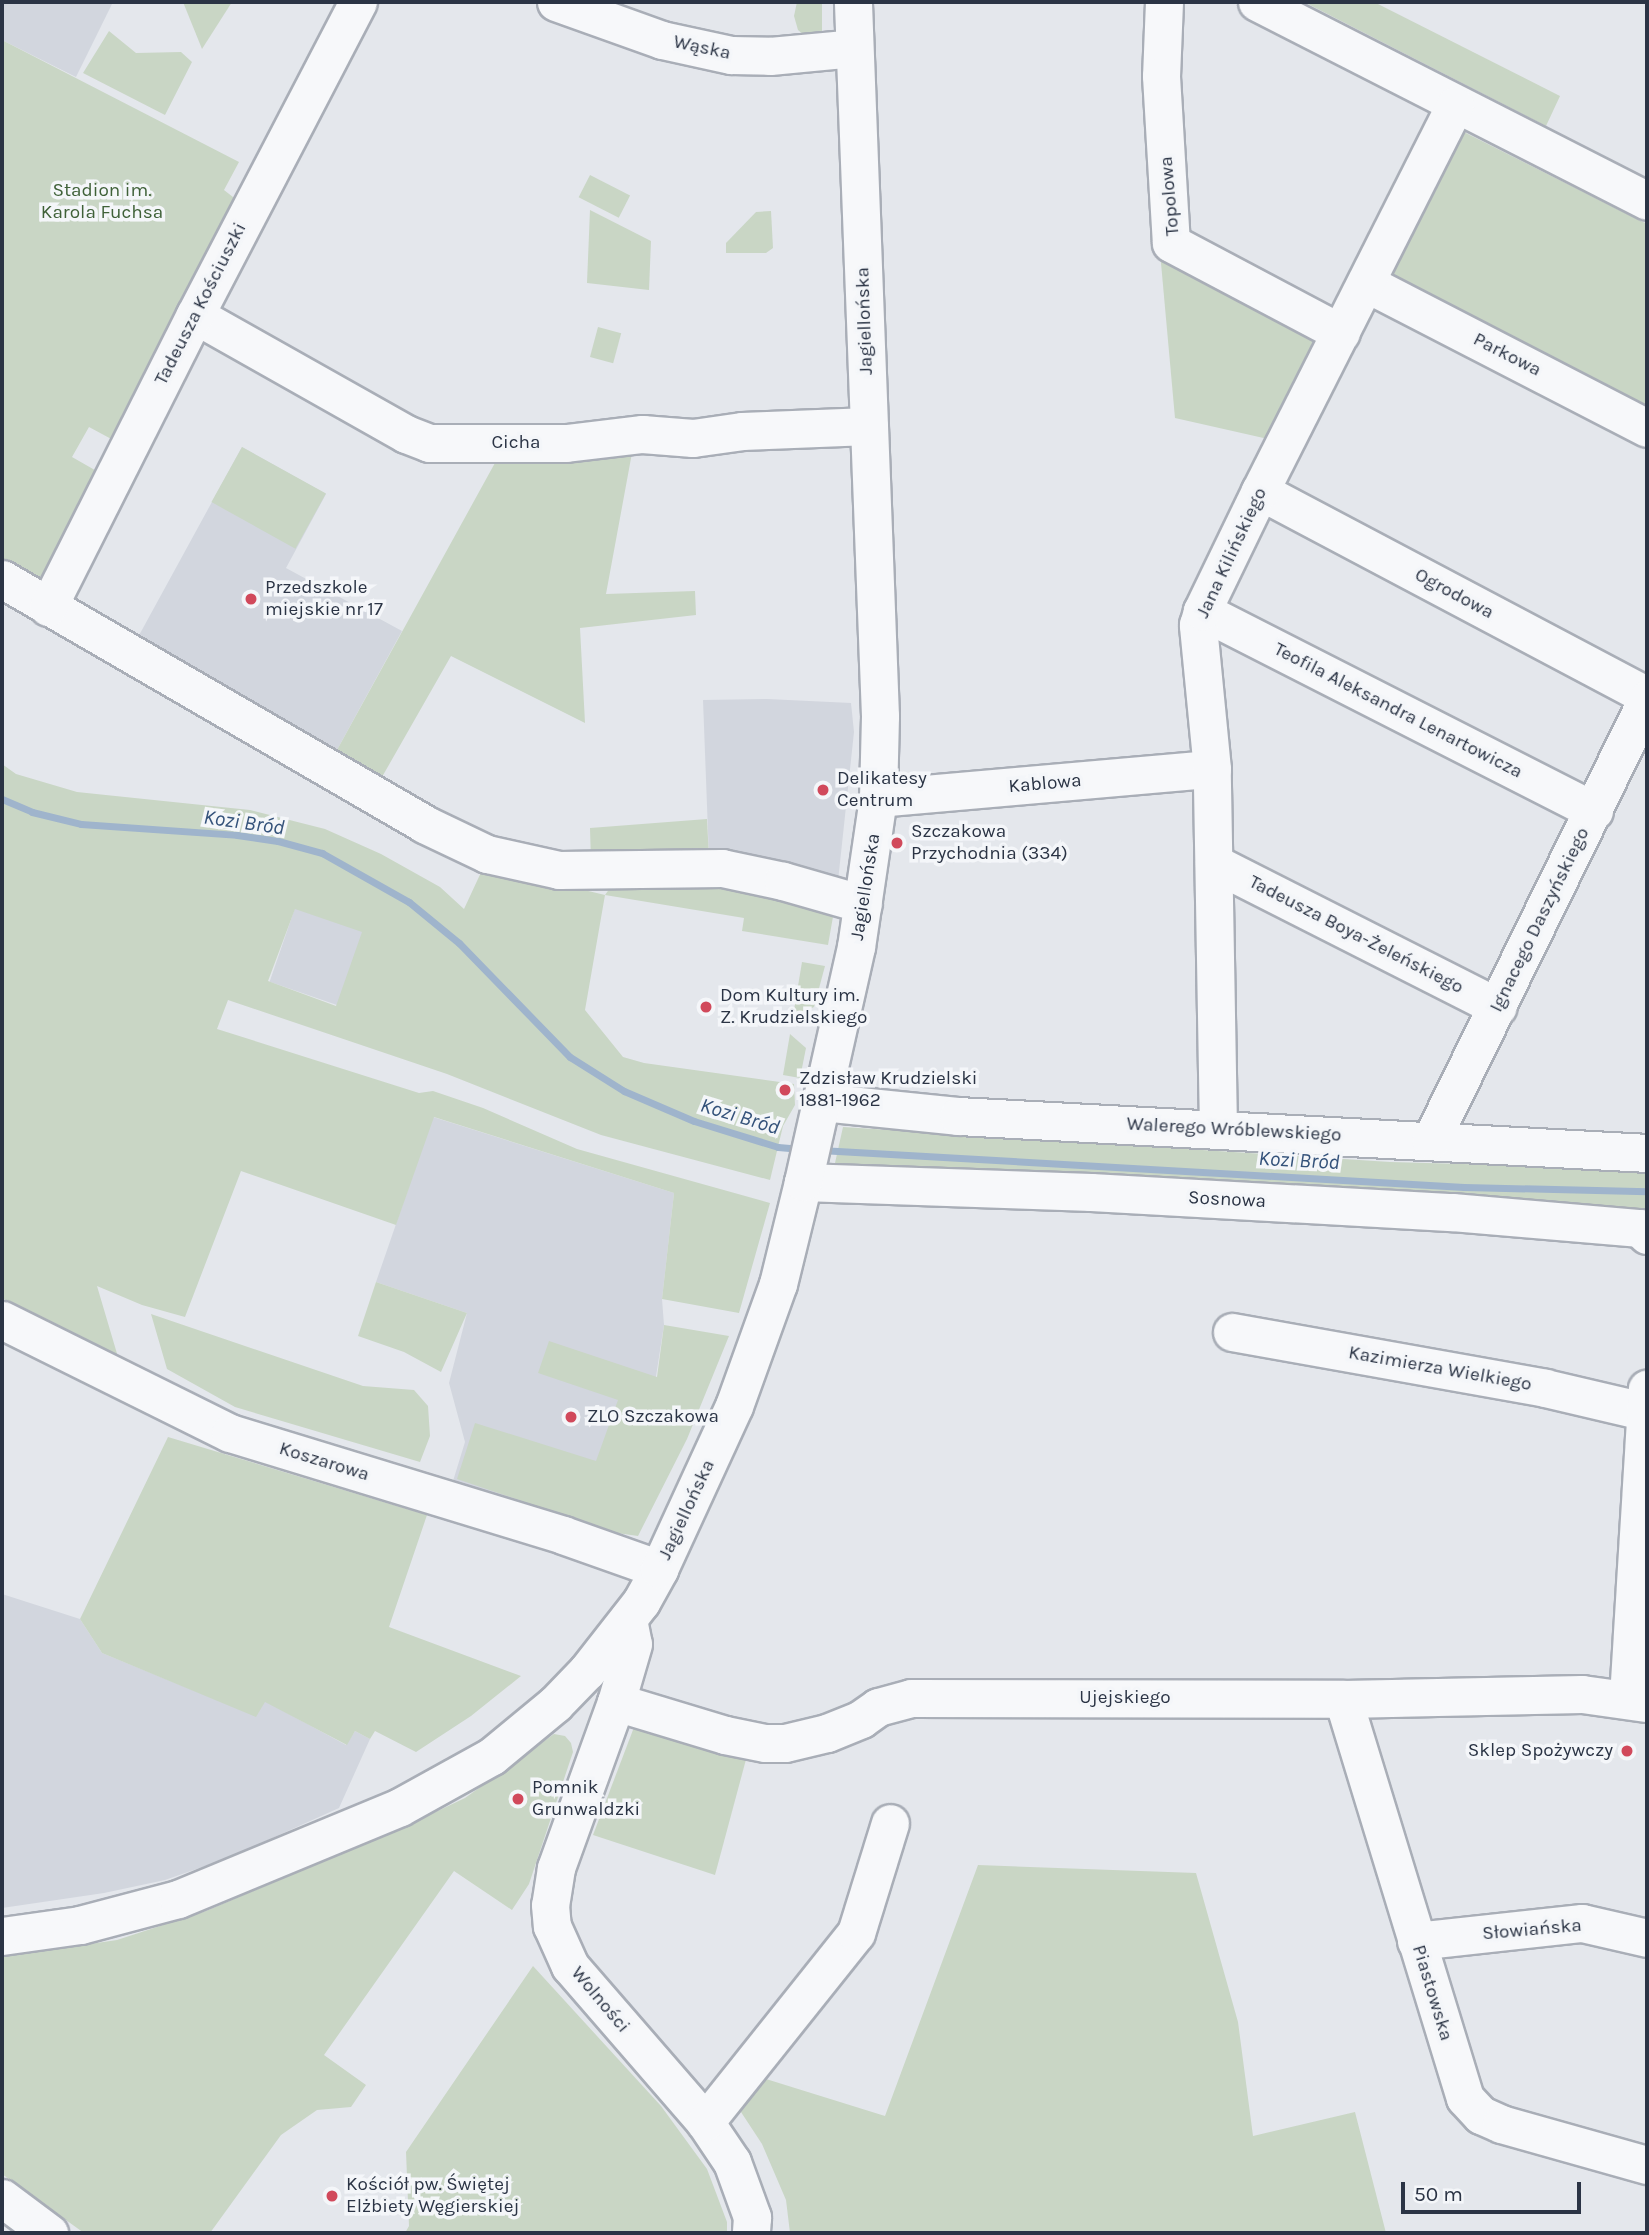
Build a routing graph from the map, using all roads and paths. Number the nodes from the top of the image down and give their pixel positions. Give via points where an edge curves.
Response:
1 (358, 2) edge
2 (556, 2) edge
3 (853, 2) edge
4 (1164, 2) edge
5 (1257, 2) edge
6 (854, 48) junction
7 (1455, 105) junction
8 (1647, 201) edge
9 (1366, 283) junction
10 (195, 315) junction
11 (1341, 333) junction
12 (869, 426) junction
13 (1647, 428) edge
14 (1260, 491) junction
15 (2, 579) edge
16 (48, 607) junction
17 (1202, 611) junction
18 (1647, 698) edge
19 (1212, 769) junction
20 (878, 798) junction
21 (1594, 811) junction
22 (1214, 863) junction
23 (863, 904) junction
24 (1498, 1007) junction
25 (820, 1106) junction
26 (1218, 1129) junction
27 (1431, 1140) junction
28 (1647, 1153) edge
29 (804, 1178) junction
30 (1647, 1235) edge
31 (2, 1320) edge
32 (1232, 1332) dead end
33 (1647, 1404) edge
34 (659, 1569) junction
35 (628, 1619) junction
36 (1343, 1699) junction
37 (1637, 1701) edge
38 (555, 1704) junction
39 (612, 1713) junction
40 (890, 1824) dead end
41 (2, 1936) edge
42 (1647, 1938) edge
43 (1416, 1941) junction
44 (705, 2122) junction
45 (1647, 2165) edge
46 (2, 2198) edge
47 (49, 2233) edge
48 (751, 2233) edge

1 - 10 street, Tadeusza Kościuszki
2 - 6 street, Wąska via 662,40 731,55
3 - 6 street, Jagiellońska
4 - 11 street, Topolowa via 1161,76 1171,243
5 - 7 street
6 - 12 street, Jagiellońska
7 - 8 street
7 - 9 street, Jana Kilińskiego
9 - 11 street, Jana Kilińskiego
9 - 13 street, Parkowa
10 - 12 street, Cicha via 429,443 566,443 642,434 692,438 742,431
10 - 16 street, Tadeusza Kościuszki
11 - 14 street, Jana Kilińskiego
12 - 20 street, Jagiellońska via 880,716
14 - 17 street, Jana Kilińskiego
14 - 18 street, Ogrodowa
15 - 16 street
16 - 23 street via 424,824 487,853 559,870 722,869
17 - 19 street, Jana Kilińskiego via 1199,633
17 - 21 street, Teofila Aleksandra Lenartowicza
18 - 21 street, Ignacego Daszyńskiego
19 - 20 street, Kablowa
19 - 22 street, Jana Kilińskiego
20 - 23 street, Jagiellońska
21 - 24 street, Ignacego Daszyńskiego
22 - 24 street, Tadeusza Boya-Żeleńskiego
22 - 26 street, Jana Kilińskiego
23 - 25 street, Jagiellońska
24 - 27 street, Ignacego Daszyńskiego
25 - 26 street, Walerego Wróblewskiego
25 - 29 street, Jagiellońska
26 - 27 street, Walerego Wróblewskiego
27 - 28 street, Walerego Wróblewskiego
29 - 30 street, Sosnowa via 1452,1212 1640,1228
29 - 34 street, Jagiellońska via 757,1348
31 - 34 street, Koszarowa via 230,1433
32 - 33 street, Kazimierza Wielkiego
33 - 37 street, Kazimierza Wielkiego
34 - 35 street, Jagiellońska
35 - 38 street, Jagiellońska
35 - 39 street, Wolności via 633,1644
36 - 37 street, Ujejskiego via 1582,1694
36 - 39 street, Ujejskiego via 911,1698 878,1707 827,1733 785,1743
36 - 43 street, Piastowska
38 - 39 street, Ujejskiego
38 - 41 street, Jagiellońska via 492,1756 452,1780 281,1858 133,1913
39 - 44 street, Wolności via 556,1868 552,1926 570,1966
40 - 44 street via 856,1933
42 - 43 street, Słowiańska via 1582,1923
43 - 45 street, Piastowska via 1465,2098 1481,2115
44 - 48 street, Wolności via 732,2162 752,2217
46 - 47 street

